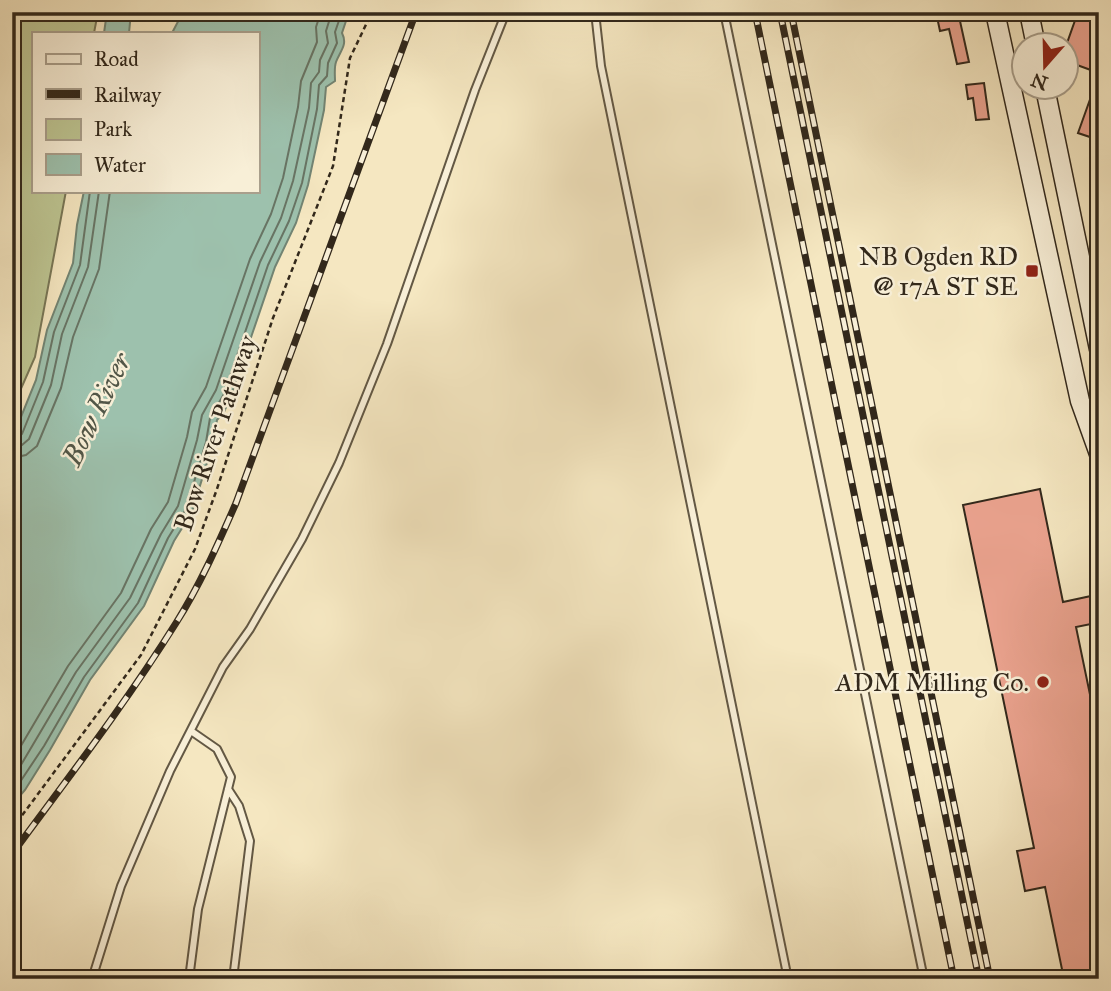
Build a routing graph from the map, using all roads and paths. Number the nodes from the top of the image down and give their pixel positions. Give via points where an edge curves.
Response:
1 (372, 12) edge
2 (506, 12) edge
3 (595, 12) edge
4 (724, 12) edge
5 (995, 12) edge
6 (1029, 12) edge
7 (1033, 32) edge
8 (1048, 102) edge
9 (1099, 349) edge
10 (1099, 454) edge
11 (191, 731) junction
12 (228, 789) junction
13 (12, 829) edge
14 (92, 979) edge
15 (189, 979) edge
16 (233, 979) edge
17 (788, 979) edge
18 (923, 979) edge

1 - 13 path, Bow River Pathway via 350,58 333,166 273,318 195,548 141,655
2 - 11 lane via 387,344 339,463 295,552 223,667
3 - 17 lane via 601,66
4 - 18 lane
5 - 10 street via 1080,401
6 - 7 street
8 - 9 street
11 - 12 lane via 217,748 231,777
11 - 14 lane via 121,886
12 - 15 lane via 198,909
12 - 16 lane via 239,806 250,841

